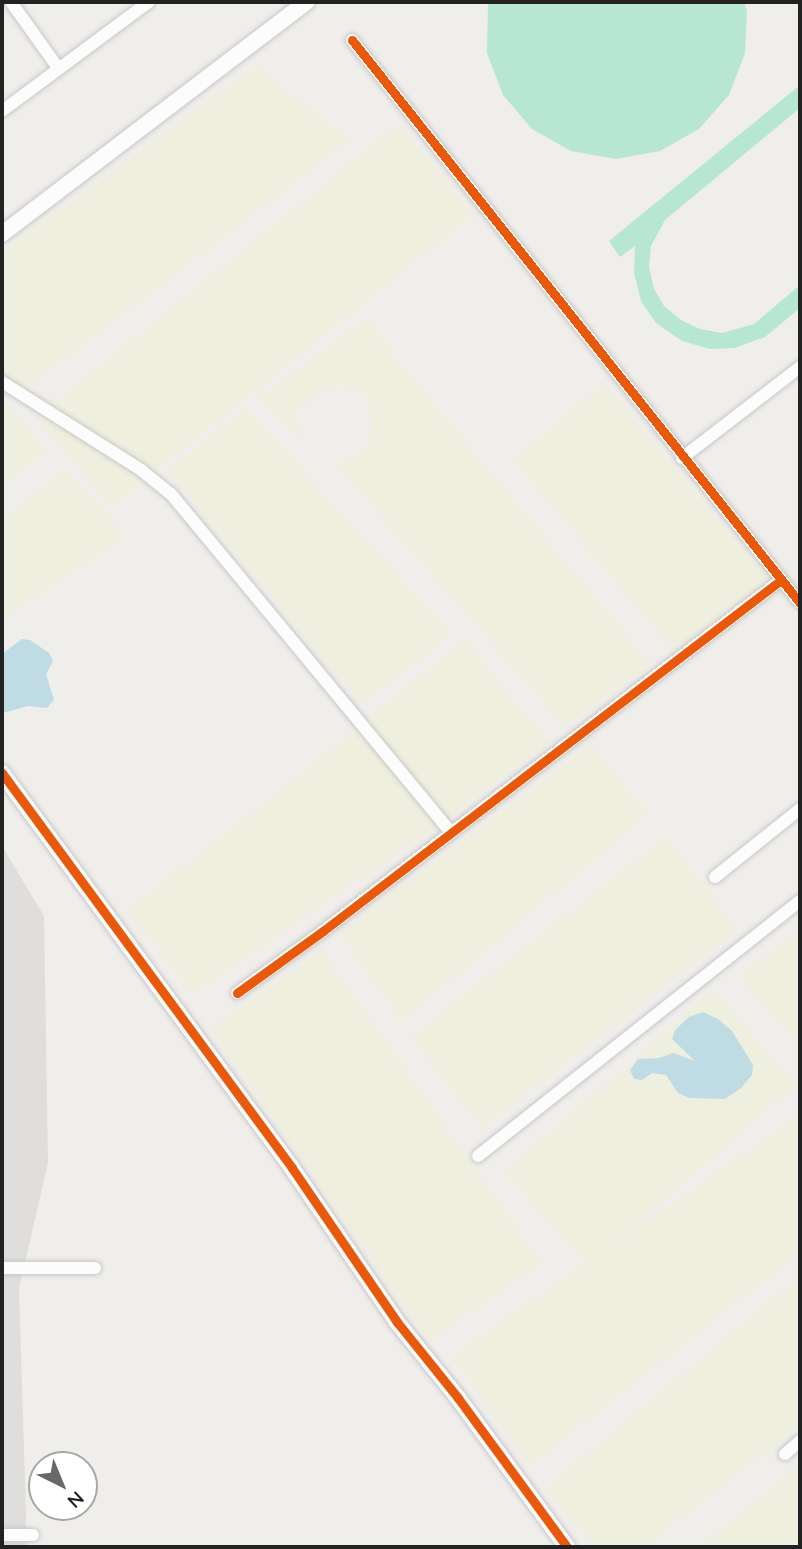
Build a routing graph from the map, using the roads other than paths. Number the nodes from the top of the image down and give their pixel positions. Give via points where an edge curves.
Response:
1 (11, 2) edge
2 (149, 2) edge
3 (307, 2) edge
4 (352, 40) dead end
5 (60, 68) junction
6 (2, 111) edge
7 (2, 234) edge
8 (800, 368) edge
9 (2, 382) edge
10 (682, 458) junction
11 (781, 580) junction
12 (800, 603) edge
13 (2, 773) edge
14 (800, 809) edge
15 (451, 832) junction
16 (715, 877) dead end
17 (800, 901) edge
18 (237, 993) dead end
19 (478, 1156) dead end
20 (2, 1268) edge
21 (95, 1268) dead end
22 (800, 1441) edge
23 (785, 1454) dead end
24 (2, 1535) edge
25 (33, 1535) dead end
26 (567, 1547) edge

1 - 5 street
2 - 5 street
3 - 7 street
4 - 10 street
5 - 6 street
8 - 10 street
9 - 15 street via 172,494
10 - 11 street
11 - 12 street
11 - 15 street
13 - 26 street via 241,1097 397,1322
14 - 16 street
15 - 18 street
17 - 19 street
20 - 21 street
22 - 23 street
24 - 25 street

